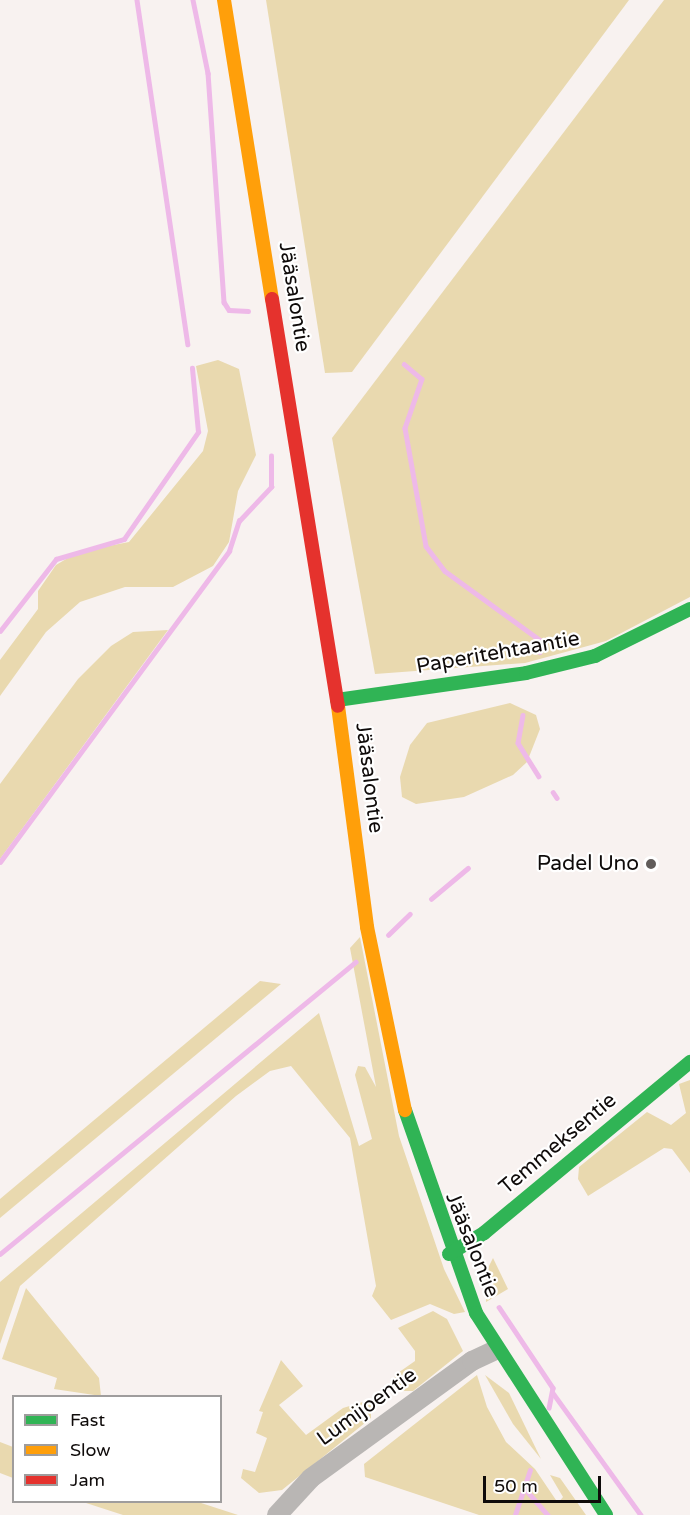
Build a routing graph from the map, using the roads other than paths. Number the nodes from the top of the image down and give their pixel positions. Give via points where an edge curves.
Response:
1 (224, 0) edge
2 (690, 609) edge
3 (338, 700) junction
4 (690, 1062) edge
5 (449, 1254) junction
6 (496, 1350) junction
7 (277, 1515) edge
8 (606, 1515) edge

1 - 3 main road, Jääsalontie
2 - 3 main road, Paperitehtaantie via 661,628 595,656 526,674
3 - 5 main road, Jääsalontie via 367,927 411,1140
4 - 5 main road, Temmeksentie via 484,1233
5 - 6 main road, Jääsalontie
6 - 7 street, Lumijoentie via 472,1361 311,1478
6 - 8 main road, Jääsalontie

